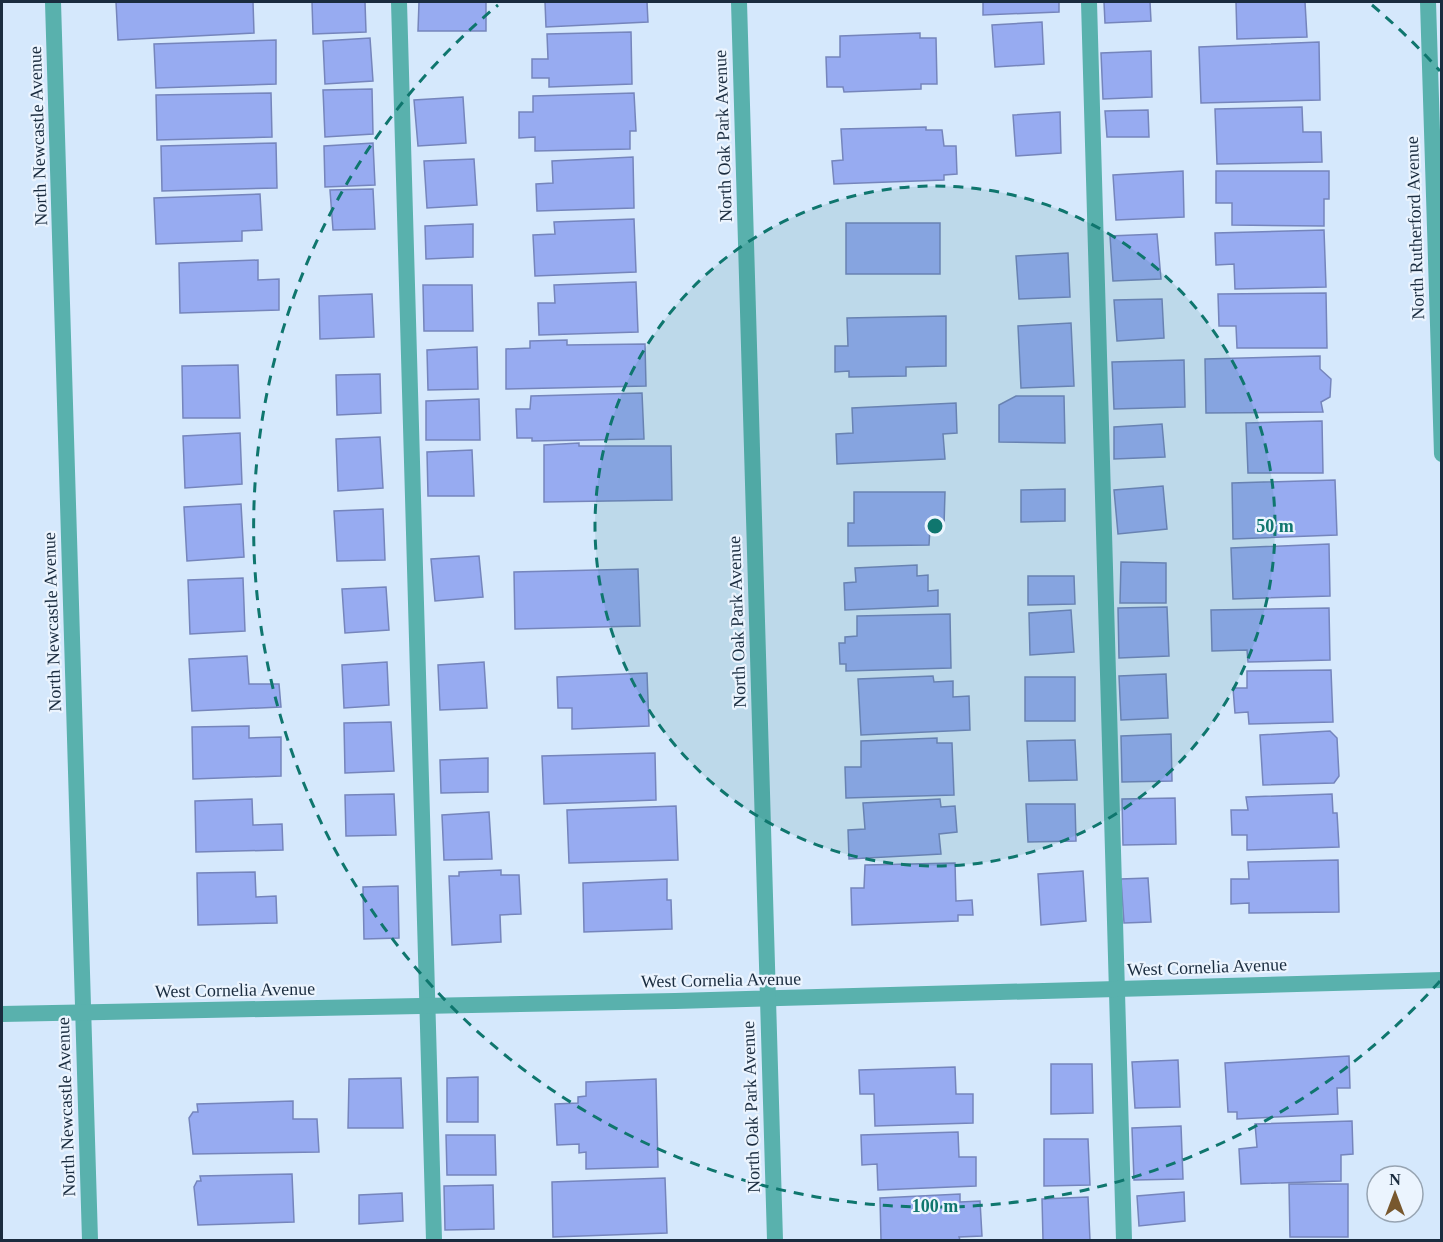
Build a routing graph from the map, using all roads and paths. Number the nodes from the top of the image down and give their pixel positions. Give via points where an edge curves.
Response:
1 (53, 2) edge
2 (399, 2) edge
3 (739, 2) edge
4 (1089, 2) edge
5 (1428, 2) edge
6 (1442, 454) edge
7 (1442, 980) edge
8 (1117, 989) junction
9 (768, 999) junction
10 (428, 1005) junction
11 (83, 1012) junction
12 (2, 1014) edge
13 (90, 1240) edge
14 (434, 1240) edge
15 (775, 1240) edge
16 (1124, 1240) edge

1 - 11 street, North Newcastle Avenue
2 - 10 street
3 - 9 street, North Oak Park Avenue
4 - 8 street
5 - 6 street, North Rutherford Avenue
7 - 8 street, West Cornelia Avenue
8 - 9 street, West Cornelia Avenue
8 - 16 street
9 - 10 street, West Cornelia Avenue
9 - 15 street, North Oak Park Avenue
10 - 11 street, West Cornelia Avenue
10 - 14 street
11 - 12 street, West Cornelia Avenue
11 - 13 street, North Newcastle Avenue

